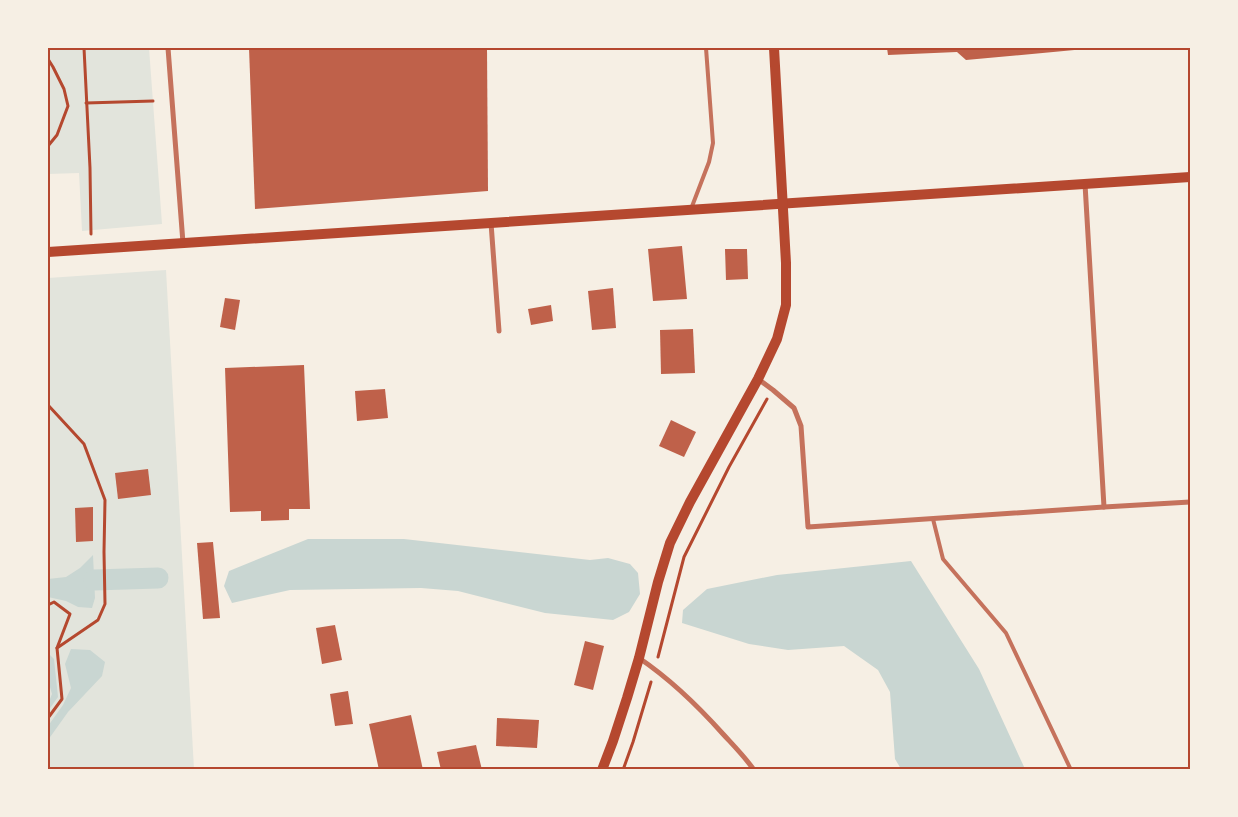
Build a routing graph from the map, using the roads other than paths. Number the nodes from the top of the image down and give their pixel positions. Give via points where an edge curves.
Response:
1 (168, 48) edge
2 (706, 48) edge
3 (774, 48) edge
4 (1190, 177) edge
5 (1085, 184) junction
6 (782, 203) junction
7 (690, 209) junction
8 (491, 222) junction
9 (183, 243) junction
10 (48, 252) edge
11 (499, 331) dead end
12 (758, 379) junction
13 (1190, 502) edge
14 (1104, 507) junction
15 (933, 519) junction
16 (639, 658) junction
17 (602, 770) edge
18 (754, 770) edge
19 (1071, 770) edge

1 - 9 street
2 - 7 lane via 713,143
3 - 6 main road
4 - 5 main road
5 - 6 main road
5 - 14 street
6 - 7 main road
6 - 12 main road via 786,305 778,339
7 - 8 main road
8 - 9 main road
8 - 11 street
9 - 10 main road
12 - 15 street via 794,408 801,426 808,527
12 - 16 main road via 670,543
13 - 14 street
14 - 15 street
15 - 19 lane via 943,560 1006,633
16 - 17 main road
16 - 18 street via 704,713

